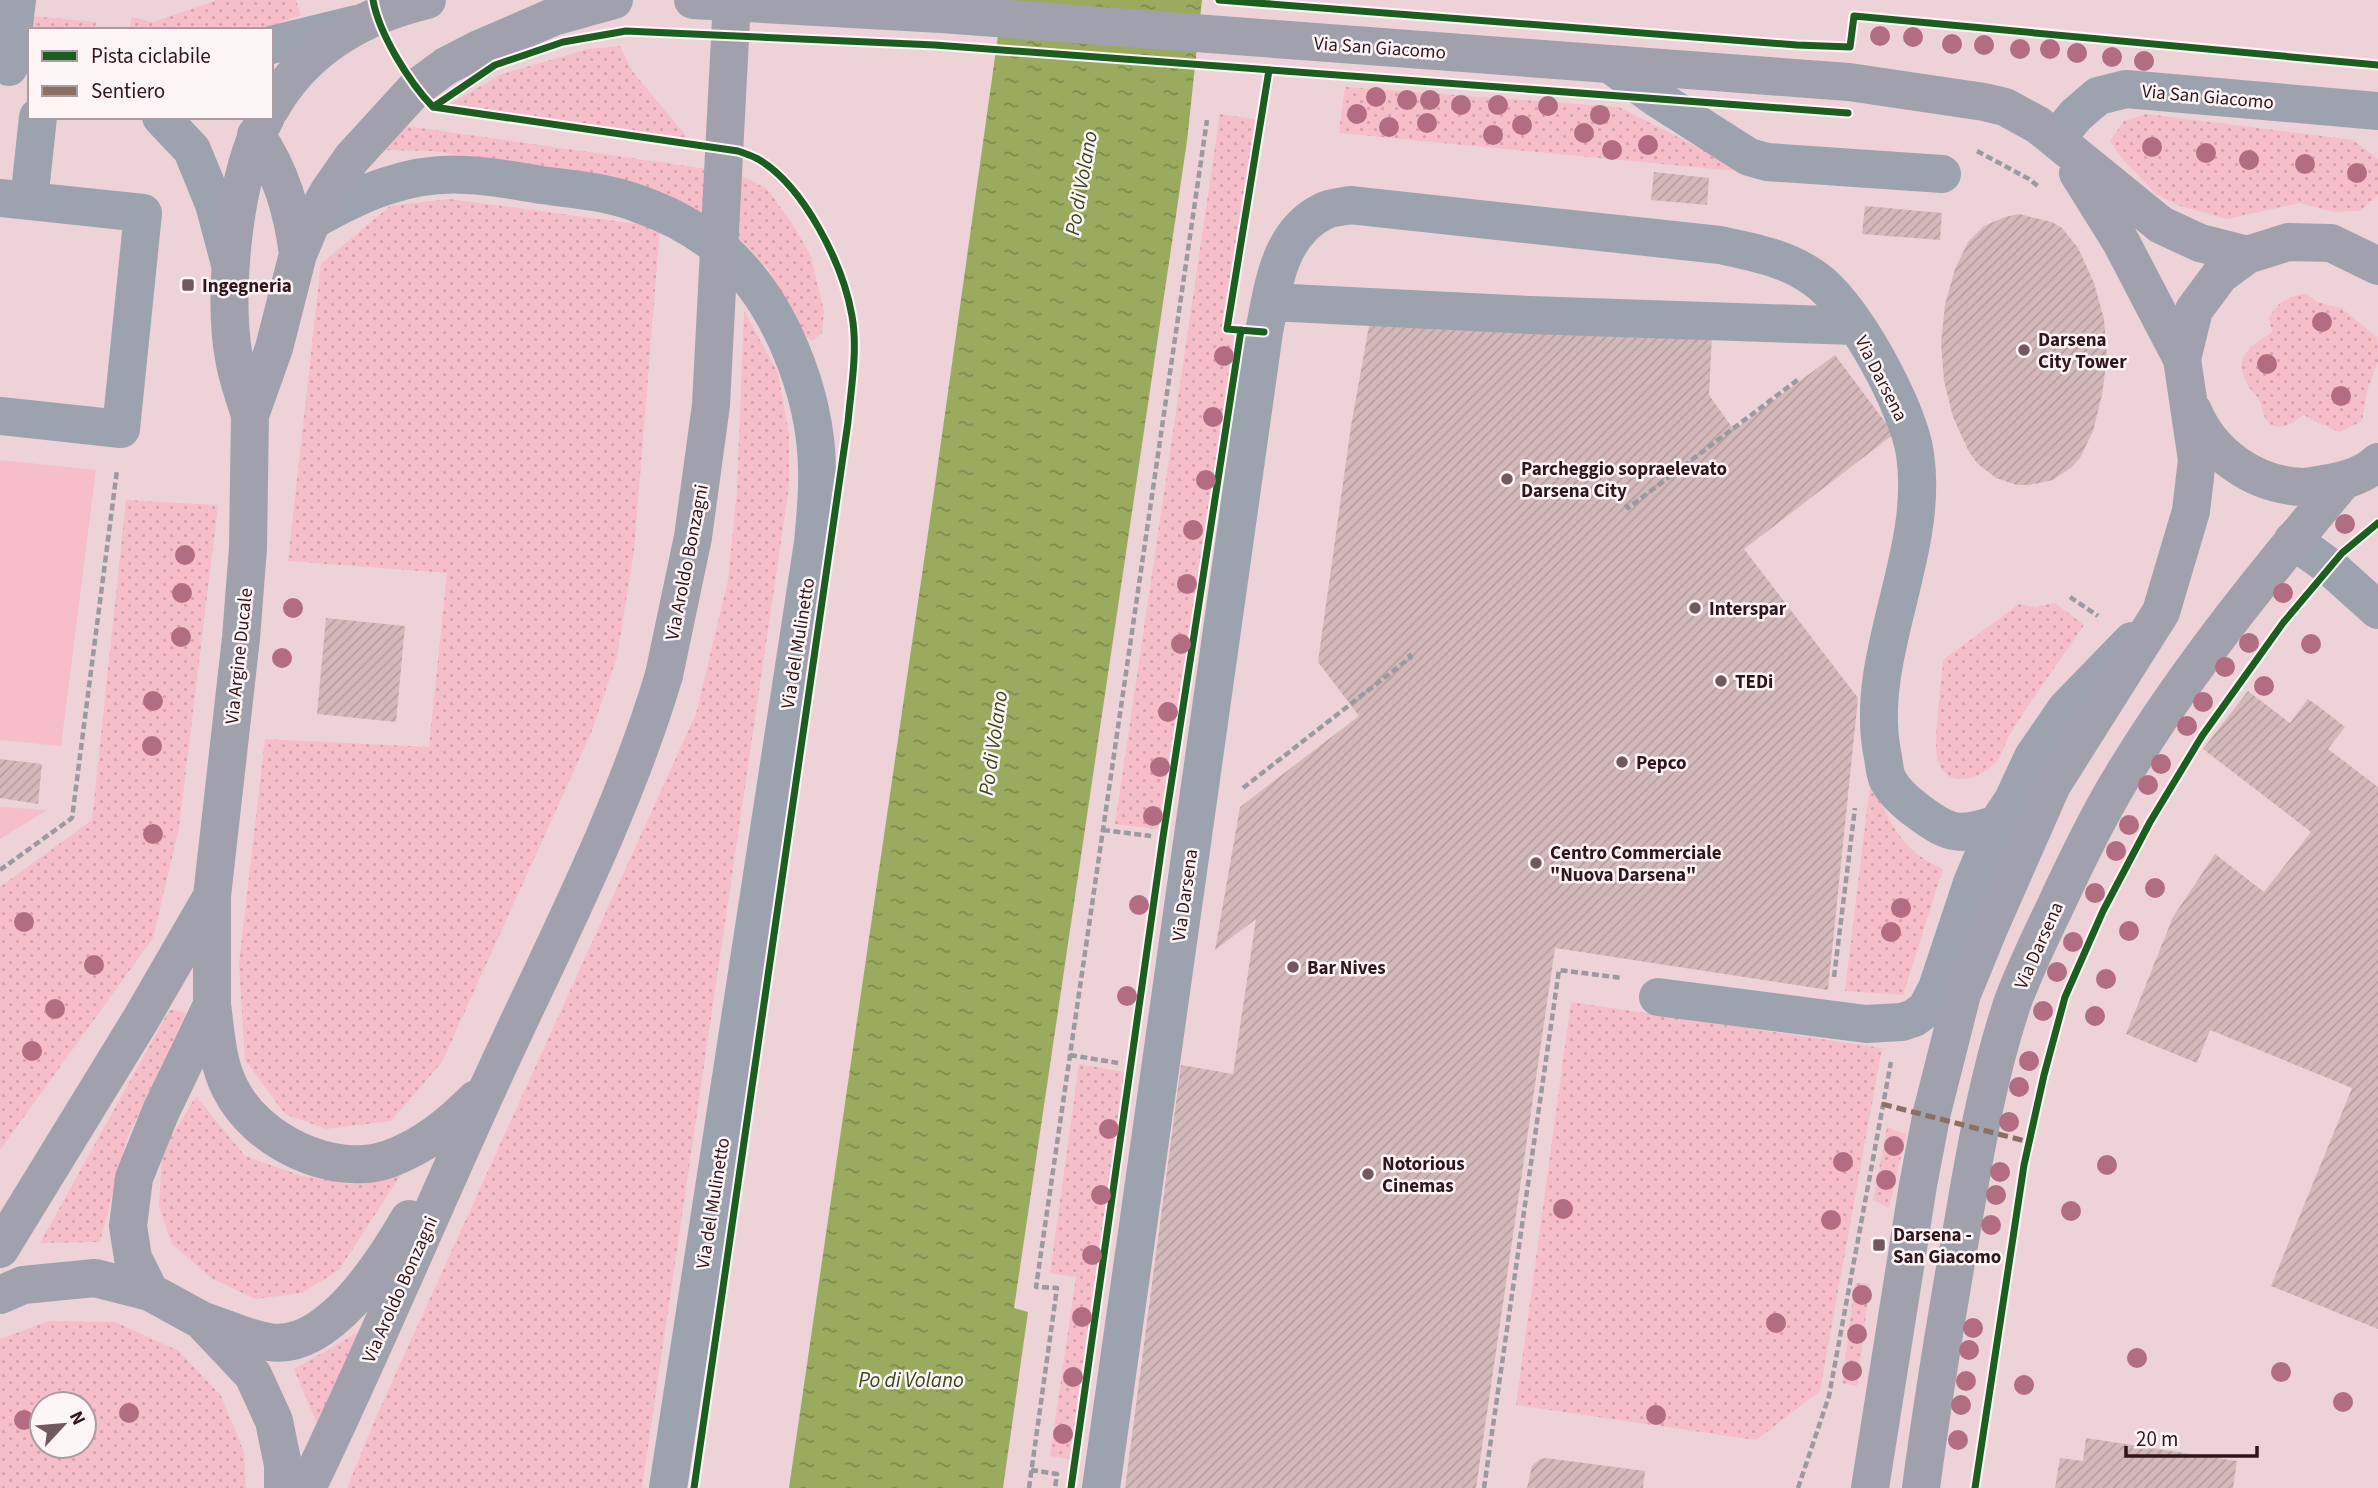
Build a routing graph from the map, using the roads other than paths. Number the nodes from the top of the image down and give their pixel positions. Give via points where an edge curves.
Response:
1 (17, 0) edge
2 (427, 0) edge
3 (614, 0) edge
4 (692, 0) edge
5 (732, 0) edge
6 (335, 24) edge
7 (273, 44) edge
8 (1611, 65) junction
9 (13, 68) edge
10 (273, 101) edge
11 (2378, 111) edge
12 (37, 119) edge
13 (163, 119) edge
14 (259, 119) edge
15 (2056, 139) junction
16 (1942, 174) dead end
17 (15, 200) edge
18 (305, 237) junction
19 (2247, 255) junction
20 (2378, 266) edge
21 (231, 267) junction
22 (1270, 302) junction
23 (1856, 326) junction
24 (2184, 376) junction
25 (250, 415) junction
26 (0, 416) edge
27 (2378, 463) edge
28 (2343, 481) junction
29 (2293, 540) junction
30 (2378, 610) edge
31 (2161, 612) junction
32 (1997, 824) junction
33 (212, 896) junction
34 (1642, 988) road end
35 (212, 1005) junction
36 (488, 1088) junction
37 (0, 1249) edge
38 (150, 1292) junction
39 (0, 1295) edge
40 (201, 1320) junction
41 (283, 1488) edge
42 (307, 1488) edge
43 (668, 1488) edge
44 (1101, 1488) edge
45 (1870, 1488) edge
46 (1921, 1488) edge

1 - 9 street
2 - 6 main road, Via Argine Ducale
3 - 18 main road, Via Argine Ducale via 553,17 479,49 426,81 398,105 352,158
4 - 8 main road, Via San Giacomo via 941,14
5 - 36 main road, Via Aroldo Bonzagni, bridge via 711,405 693,537 664,675 603,840
6 - 7 street
6 - 10 main road, Via Argine Ducale
8 - 15 main road, Via San Giacomo via 1849,82 1984,102 2023,115
8 - 16 street via 1749,157
11 - 15 street, Via San Giacomo via 2126,89 2098,96
12 - 17 street
13 - 21 street via 192,150 214,204
14 - 18 main road, Via Argine Ducale via 294,224
14 - 21 main road, Via Argine Ducale via 240,194
15 - 19 main road, Via San Giacomo via 2161,225 2200,243
15 - 24 main road, Via San Giacomo via 2122,242
17 - 26 street via 143,213 121,429
18 - 25 main road, Via Argine Ducale
18 - 43 street, Via del Mulinetto via 349,200 412,178 441,175 587,191 639,203 695,232 739,267 775,318 811,409 817,468 813,543
19 - 20 main road via 2288,242 2331,243
19 - 24 main road via 2220,275 2194,310
21 - 25 main road, Via Argine Ducale via 234,357
22 - 23 street, Via Darsena
22 - 23 street, Via Darsena via 1278,268 1297,229 1326,209 1350,205 1720,245 1772,257 1815,278 1841,302
22 - 44 street, Via Darsena via 1179,832
23 - 32 street, Via Darsena via 1901,407 1915,454 1917,513 1882,680 1879,734 1888,778 1907,803 1935,824 1969,833
24 - 28 main road, Via Darsena via 2198,424 2221,454 2256,477 2302,487
24 - 31 main road via 2197,460 2191,511
25 - 33 main road, Via Argine Ducale via 242,638
27 - 28 main road, Via Darsena
28 - 29 main road, Via Darsena
29 - 30 street
29 - 46 main road, Via Darsena via 2224,629 2116,786 2013,1003 1991,1079 1970,1182
31 - 32 street via 2067,709
31 - 45 main road via 2052,785 1962,994 1918,1185
32 - 34 street via 1937,988 1926,1009 1914,1018 1866,1024
33 - 35 main road, Via Argine Ducale
33 - 37 main road, Via Argine Ducale
35 - 36 main road, Via Aroldo Bonzagni via 221,1067 231,1090 264,1131 313,1157 360,1164 386,1160 436,1136
35 - 38 main road, Via Argine Ducale via 134,1178 128,1226 133,1258
36 - 40 main road, Via Aroldo Bonzagni via 406,1224 350,1304 312,1334 289,1341 270,1343
36 - 42 main road, Via Aroldo Bonzagni
38 - 39 main road via 95,1279 23,1285
38 - 40 main road
40 - 41 main road via 253,1375 274,1420

